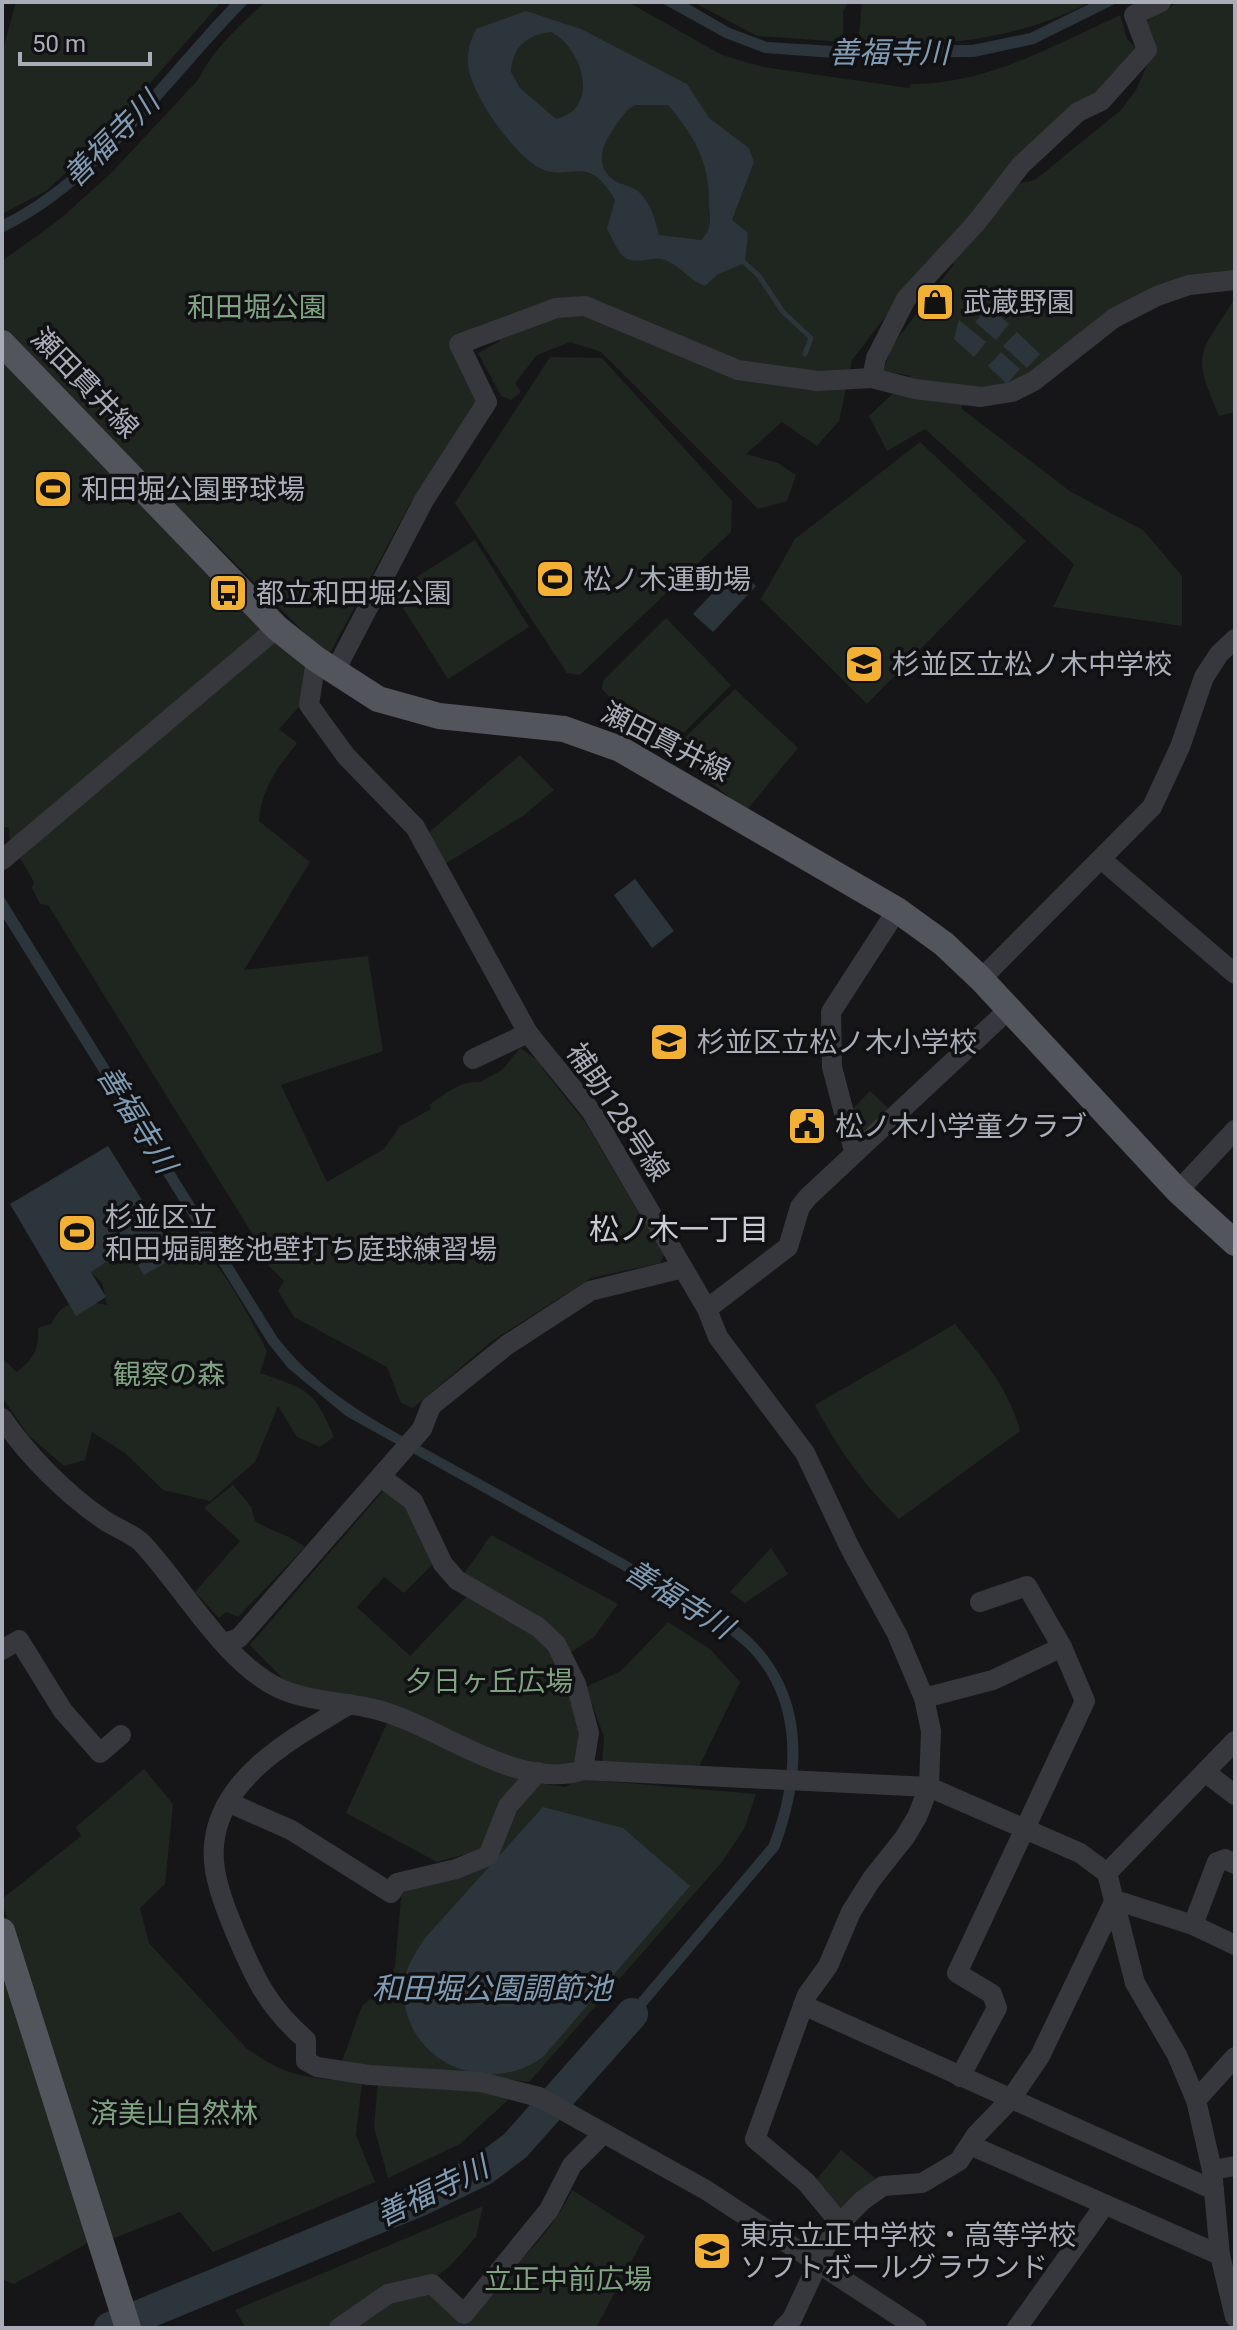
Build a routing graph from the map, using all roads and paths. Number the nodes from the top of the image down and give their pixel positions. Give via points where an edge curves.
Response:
1 (1161, 2) edge
2 (1235, 280) edge
3 (2, 343) edge
4 (872, 378) junction
5 (277, 628) junction
6 (1235, 639) edge
7 (326, 665) junction
8 (1101, 859) junction
9 (2, 860) edge
10 (897, 910) junction
11 (1235, 974) edge
12 (981, 979) junction
13 (1007, 1011) junction
14 (528, 1033) junction
15 (473, 1059) dead end
16 (1235, 1130) edge
17 (854, 1151) junction
18 (1178, 1191) junction
19 (1235, 1243) edge
20 (683, 1268) junction
21 (707, 1309) junction
22 (2, 1418) edge
23 (381, 1477) junction
24 (980, 1602) dead end
25 (225, 1643) junction
26 (1062, 1647) junction
27 (2, 1650) edge
28 (924, 1698) junction
29 (350, 1704) junction
30 (121, 1735) dead end
31 (1235, 1741) edge
32 (583, 1770) junction
33 (538, 1772) junction
34 (1205, 1772) junction
35 (929, 1787) junction
36 (1235, 1795) edge
37 (230, 1803) junction
38 (1027, 1829) junction
39 (1235, 1864) edge
40 (1107, 1873) junction
41 (1115, 1900) junction
42 (1193, 1925) junction
43 (2, 1931) edge
44 (1235, 1945) edge
45 (803, 2005) junction
46 (1235, 2057) edge
47 (960, 2077) junction
48 (1010, 2100) junction
49 (1196, 2100) junction
50 (604, 2133) junction
51 (970, 2145) junction
52 (1235, 2166) edge
53 (1213, 2180) junction
54 (1104, 2206) junction
55 (840, 2223) junction
56 (1220, 2255) junction
57 (816, 2264) junction
58 (1235, 2317) edge
59 (128, 2328) edge
60 (339, 2328) edge
61 (783, 2328) edge
62 (917, 2328) edge
63 (1017, 2328) edge

1 - 4 street via 1134,15 1147,50 1101,101 1078,112 1021,165 906,299 876,358
2 - 4 street via 1189,285 1157,296 1114,318 1034,381 1012,392 981,397
3 - 5 main road, 瀬田貫井線
4 - 7 street, 補助128号線 via 818,381 738,370 585,306 556,308 459,344 487,402
5 - 7 main road, 瀬田貫井線
5 - 9 street
6 - 8 street via 1204,677 1152,807
7 - 10 main road, 瀬田貫井線 via 378,699 410,709 587,734 666,774
7 - 14 street, 補助128号線 via 309,705 346,756 415,827
8 - 11 street
8 - 12 street
10 - 12 main road, 瀬田貫井線
10 - 17 street via 831,1012 832,1067
12 - 13 main road, 瀬田貫井線
13 - 17 street
13 - 18 main road, 瀬田貫井線
14 - 15 street
14 - 20 street, 補助128号線 via 591,1111
16 - 18 street
17 - 21 street via 800,1207 788,1247
18 - 19 main road, 瀬田貫井線
20 - 21 street, 補助128号線
20 - 23 street via 590,1291 507,1345 431,1406 422,1429
21 - 28 street, 補助128号線 via 718,1337 805,1453
22 - 25 street via 81,1502 137,1539
23 - 25 street via 239,1638
23 - 32 street via 413,1501 443,1564 457,1580 538,1627 556,1644 576,1684 589,1733
24 - 26 street via 1027,1586
25 - 29 street via 283,1690
26 - 28 street via 993,1680
26 - 38 street via 1085,1701
27 - 30 street via 19,1640 63,1711 100,1753
28 - 35 street, 補助128号線 via 931,1731
29 - 33 street via 381,1710 500,1762
29 - 37 street via 258,1765
31 - 34 street
32 - 33 street via 567,1775
32 - 35 street
33 - 37 street via 508,1806 488,1856 397,1883 391,1893 291,1830
34 - 36 street
34 - 40 street
35 - 38 street
35 - 45 street via 905,1837 864,1890
37 - 50 street via 214,1845 222,1892 255,1978 277,2014 306,2040 306,2061 369,2075 481,2082 539,2097
38 - 40 street via 1080,1853
38 - 47 street via 957,1973 992,1994 997,2008
39 - 42 street via 1217,1862
40 - 41 street
41 - 42 street
41 - 48 street via 1040,2056
41 - 49 street via 1135,1983
42 - 44 street
43 - 59 main road
45 - 47 street
45 - 55 street via 755,2139 806,2182
46 - 49 street
47 - 48 street
48 - 51 street
48 - 53 street
49 - 53 street
50 - 57 street via 706,2190
50 - 60 street via 572,2165 549,2210 464,2314 432,2284 388,2294
51 - 54 street
51 - 55 street via 959,2161 922,2183 883,2186
52 - 53 street
53 - 56 street
54 - 56 street
54 - 63 street
55 - 57 street
56 - 58 street
57 - 61 street
57 - 62 street

